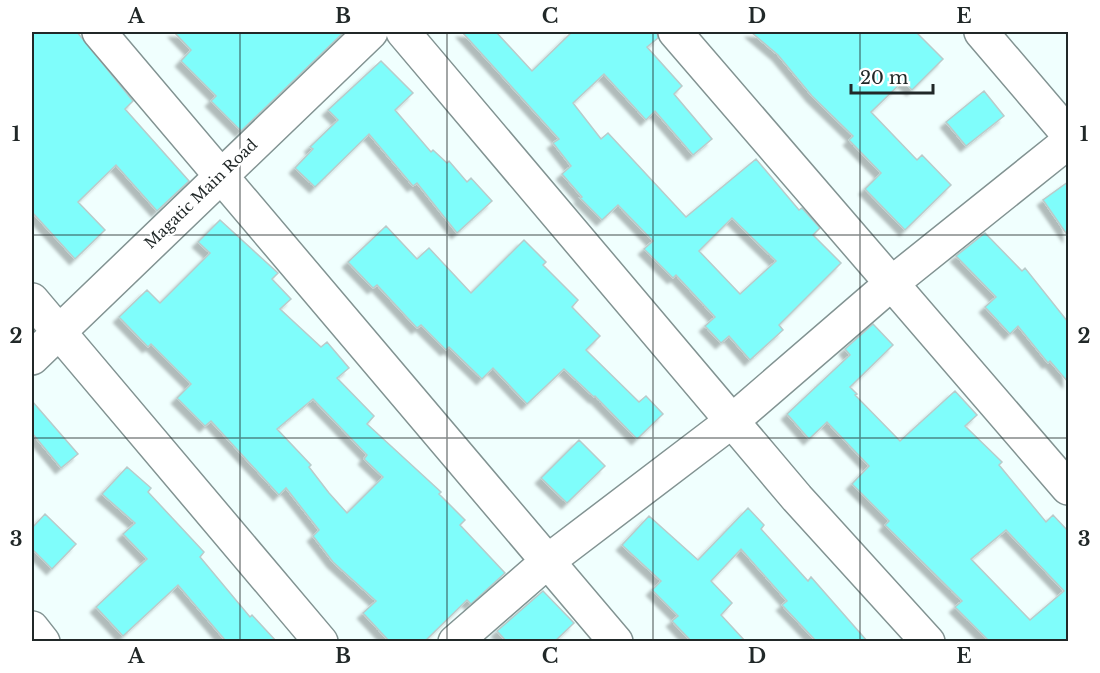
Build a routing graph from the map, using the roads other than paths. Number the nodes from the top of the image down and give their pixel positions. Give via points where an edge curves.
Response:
1 (99, 32) edge
2 (371, 32) edge
3 (403, 32) edge
4 (675, 32) edge
5 (981, 32) edge
6 (1068, 134) edge
7 (1068, 142) edge
8 (221, 176) junction
9 (892, 283) junction
10 (32, 300) edge
11 (58, 330) junction
12 (32, 358) edge
13 (732, 422) junction
14 (1068, 488) edge
15 (548, 561) junction
16 (32, 628) edge
17 (43, 642) edge
18 (321, 642) edge
19 (455, 642) edge
20 (616, 642) edge
21 (928, 642) edge

1 - 8 street
2 - 8 street, Magatic Main Road
3 - 13 street
4 - 9 street
5 - 6 street
7 - 9 street
8 - 11 street, Magatic Main Road
8 - 15 street
9 - 13 street
9 - 14 street
10 - 11 street
11 - 12 street, Magatic Main Road
11 - 18 street
13 - 15 street
13 - 21 street
15 - 19 street
15 - 20 street
16 - 17 street

